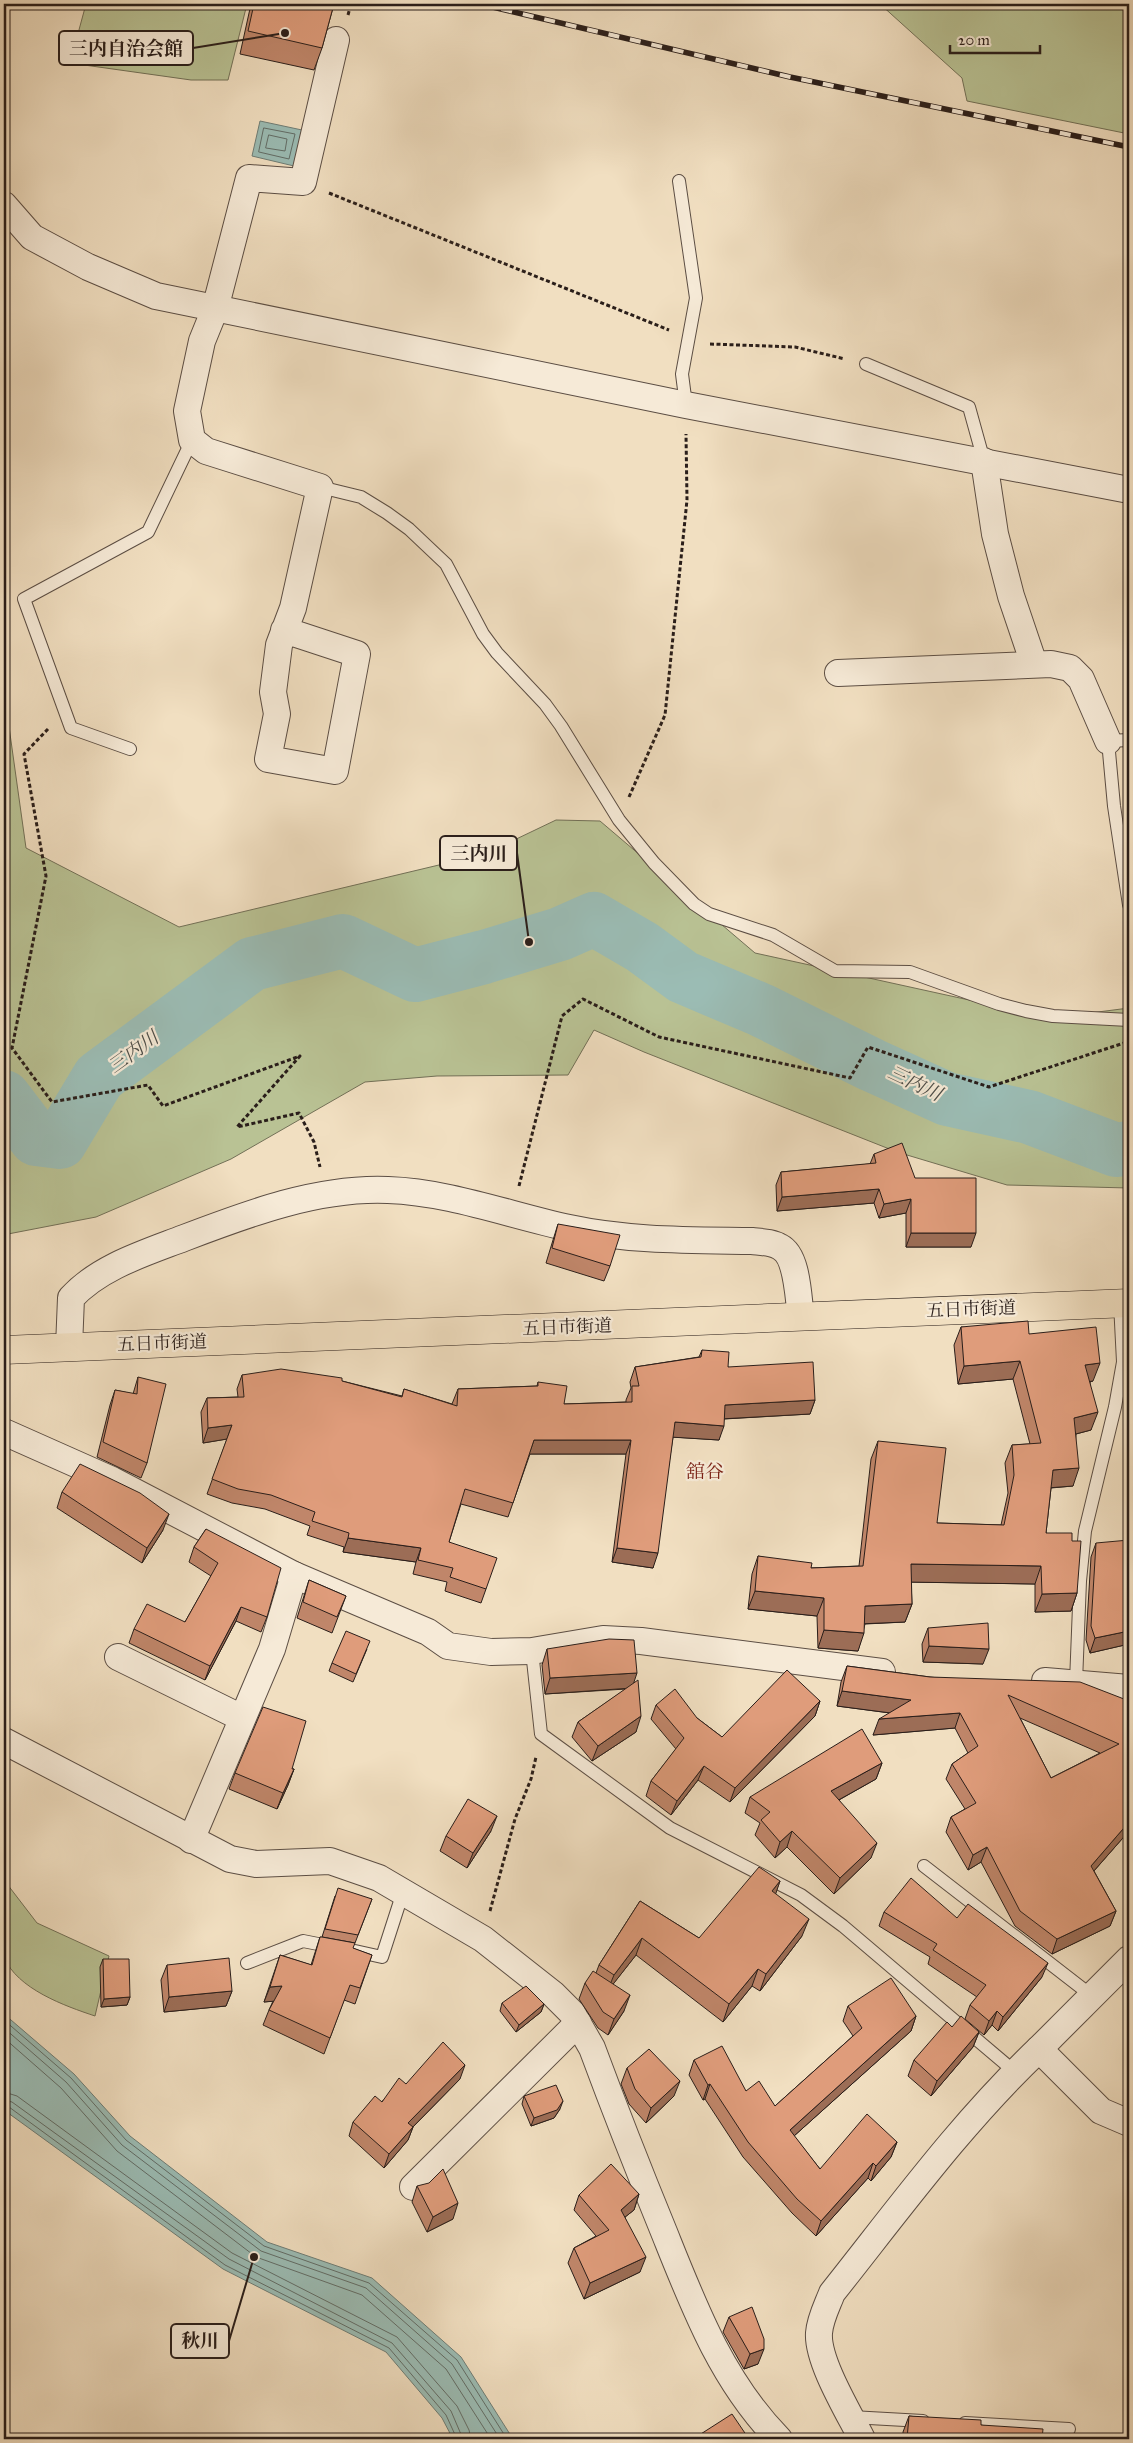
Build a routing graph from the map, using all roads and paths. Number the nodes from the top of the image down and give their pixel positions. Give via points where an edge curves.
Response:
1 (336, 40) dead end
2 (679, 181) dead end
3 (303, 182) junction
4 (4, 206) edge
5 (216, 309) junction
6 (688, 338) junction
7 (866, 364) joint
8 (686, 405) junction
9 (192, 440) junction
10 (984, 461) junction
11 (320, 487) junction
12 (1129, 490) edge
13 (284, 630) junction
14 (1034, 664) junction
15 (838, 673) dead end
16 (66, 711) junction
17 (1119, 740) edge
18 (130, 749) dead end
19 (619, 820) junction
20 (1129, 905) edge
21 (1129, 1020) edge
22 (1129, 1042) edge
23 (326, 1195) junction
24 (512, 1214) junction
25 (1125, 1303) edge
26 (800, 1317) junction
27 (69, 1347) junction
28 (4, 1350) edge
29 (4, 1432) edge
30 (294, 1575) junction
31 (532, 1652) junction
32 (118, 1658) dead end
33 (906, 1675) edge
34 (1018, 1680) edge
35 (1076, 1682) junction
36 (1129, 1688) edge
37 (242, 1718) junction
38 (541, 1734) junction
39 (4, 1741) edge
40 (191, 1840) junction
41 (924, 1866) dead end
42 (404, 1892) junction
43 (483, 1938) junction
44 (1129, 1959) edge
45 (247, 1963) dead end
46 (1092, 1996) junction
47 (578, 2023) junction
48 (1039, 2050) junction
49 (1015, 2072) junction
50 (1129, 2123) edge
51 (413, 2187) dead end
52 (856, 2428) edge
53 (1069, 2429) dead end
54 (779, 2439) edge

1 - 3 street
2 - 6 lane via 696,298
3 - 5 street via 249,178
3 - 6 path
4 - 5 street via 32,237 88,267 156,296
5 - 8 street
5 - 9 street via 202,341 187,411
6 - 7 path via 702,343 796,347
6 - 8 lane via 682,374
7 - 10 lane via 969,407
8 - 10 street
8 - 19 path via 687,500 665,715
9 - 11 street via 206,451
9 - 16 lane via 148,532 24,599
10 - 12 street
10 - 14 street via 995,534
11 - 13 street via 293,608
11 - 19 lane via 362,497 409,529 446,564 483,634 545,704
13 - 13 street via 273,692 277,714 268,759 335,771 357,654
14 - 15 street
14 - 17 street via 1070,668 1081,679
16 - 18 lane via 70,728
16 - 23 path via 24,754 46,876 12,1048 52,1102 148,1085 163,1106 300,1056 237,1127 299,1114 314,1142
17 - 20 lane via 1114,806
19 - 21 lane via 654,863 694,904 710,914 773,935 835,971 910,972 1026,1011 1053,1016
22 - 24 path via 989,1087 868,1046 850,1078 659,1036 583,999 562,1016
23 - 24 street via 387,1190 413,1192
23 - 27 street via 214,1227 150,1251 97,1276 71,1298
24 - 26 street via 620,1237 774,1244 786,1251 792,1263
25 - 26 main road, 五日市街道
25 - 35 lane via 1123,1362 1085,1532
26 - 27 main road, 五日市街道
27 - 28 main road, 五日市街道
29 - 30 street via 112,1480
30 - 31 street via 428,1632 448,1646 491,1652
30 - 37 street via 272,1649
31 - 33 street via 604,1639
31 - 38 lane
32 - 37 street
34 - 35 street
35 - 36 street
37 - 40 street
38 - 43 path via 531,1779 515,1819
38 - 49 lane via 670,1828 802,1895
39 - 40 street
40 - 42 street via 230,1860 256,1864 330,1861 379,1878
41 - 46 lane
42 - 43 street
42 - 45 lane via 382,1957 303,1941
43 - 47 street via 553,1994
44 - 46 street
46 - 48 street
47 - 51 street
47 - 54 street via 592,2048 684,2282 714,2349 734,2385
48 - 49 street
48 - 50 street via 1101,2111
49 - 52 street via 957,2135 832,2293 824,2310 819,2334 826,2366
52 - 53 lane via 945,2422

